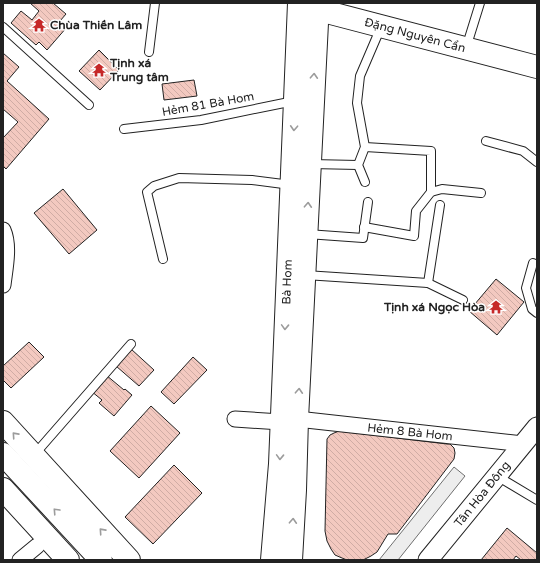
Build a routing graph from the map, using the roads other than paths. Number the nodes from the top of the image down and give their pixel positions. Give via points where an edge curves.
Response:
1 (155, 3) edge
2 (480, 3) edge
3 (305, 5) edge
4 (381, 26) junction
5 (3, 27) edge
6 (466, 48) junction
7 (149, 52) dead end
8 (537, 67) edge
9 (295, 100) junction
10 (89, 105) dead end
11 (124, 129) dead end
12 (486, 141) dead end
13 (365, 147) junction
14 (537, 162) edge
15 (310, 164) junction
16 (358, 165) junction
17 (366, 182) dead end
18 (291, 186) junction
19 (431, 192) junction
20 (481, 193) dead end
21 (368, 202) dead end
22 (440, 205) dead end
23 (364, 227) junction
24 (3, 230) edge
25 (306, 234) junction
26 (163, 259) dead end
27 (533, 263) dead end
28 (304, 275) junction
29 (428, 283) junction
30 (3, 285) edge
31 (463, 300) dead end
32 (537, 313) edge
33 (130, 344) dead end
34 (235, 419) dead end
35 (289, 421) junction
36 (3, 422) edge
37 (537, 427) edge
38 (522, 444) junction
39 (3, 454) edge
40 (33, 455) junction
41 (497, 476) junction
42 (3, 489) edge
43 (537, 500) edge
44 (3, 510) edge
45 (44, 553) edge
46 (20, 560) edge
47 (68, 560) edge
48 (101, 560) edge
49 (129, 560) edge
50 (272, 560) edge
51 (291, 560) edge
52 (428, 560) edge

1 - 7 lane
2 - 6 lane
3 - 4 main road, Đặng Nguyên Cẩn
3 - 9 main road, Bà Hom
15 -> 3 main road, Bà Hom
4 - 6 main road, Đặng Nguyên Cẩn
4 - 13 lane via 360,76 357,103
5 - 10 lane
6 - 8 main road, Đặng Nguyên Cẩn
9 - 11 lane, Hẻm 81 Bà Hom via 201,120
9 -> 18 main road, Bà Hom
12 - 14 lane via 523,150
13 - 16 lane
13 - 19 lane via 431,151
15 - 16 lane
25 -> 15 main road, Bà Hom
16 - 17 lane
18 - 26 lane via 252,180 179,178 154,186 148,192
18 -> 35 main road, Bà Hom
19 - 20 lane via 442,189
19 - 23 lane via 416,210 414,236
21 - 23 lane
22 - 29 lane
23 - 25 lane via 363,238
24 - 30 street via 7,257
25 - 28 main road, Bà Hom
27 - 32 lane via 526,288 532,310
28 - 29 lane
35 -> 28 main road, Bà Hom
29 - 31 lane
33 - 40 lane
34 - 35 street, Hẻm 8 Bà Hom
35 - 38 street, Hẻm 8 Bà Hom
35 -> 50 main road, Bà Hom via 280,464
51 -> 35 main road, Bà Hom via 295,490
40 -> 36 main road
37 - 38 street, Tân Hòa Đông
38 - 41 street, Tân Hòa Đông
48 -> 39 main road
49 -> 40 main road
41 - 43 lane
41 - 52 street, Tân Hòa Đông
42 - 47 main road
44 - 45 main road
45 - 46 street

